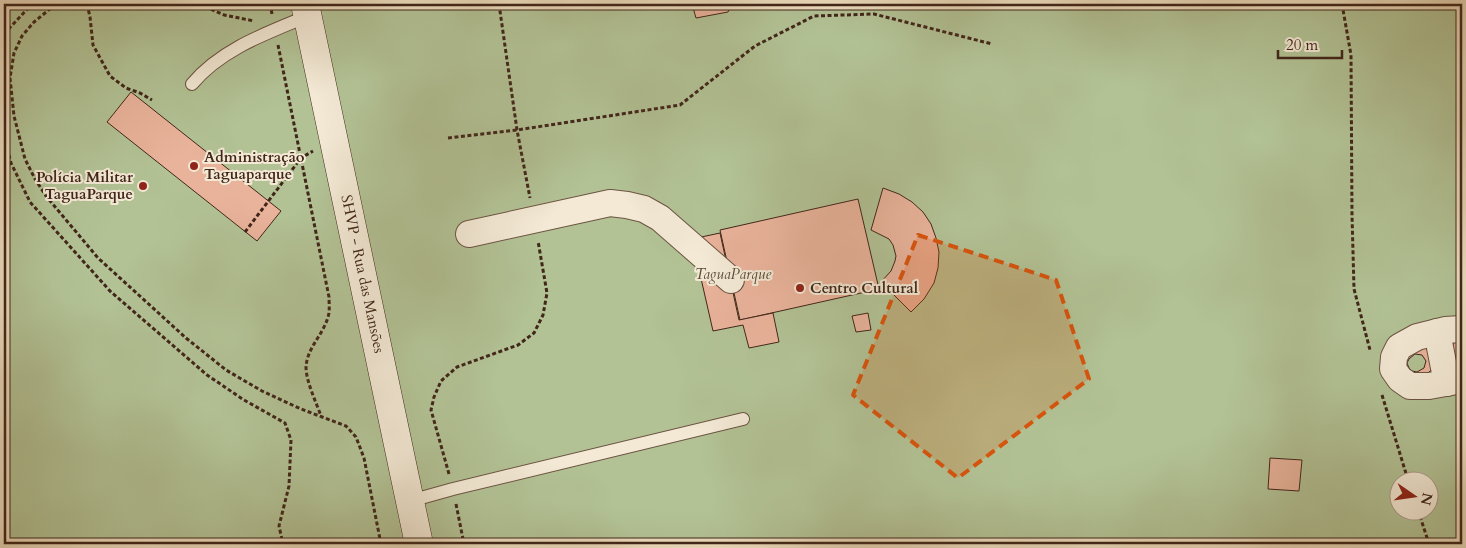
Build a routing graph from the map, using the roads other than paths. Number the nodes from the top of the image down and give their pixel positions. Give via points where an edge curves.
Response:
1 (307, 10) edge
2 (192, 84) dead end
3 (469, 234) dead end
4 (731, 280) dead end
5 (1462, 329) edge
6 (1437, 332) junction
7 (1455, 381) edge
8 (743, 419) dead end
9 (410, 502) junction
10 (419, 544) edge

1 - 2 lane via 225,54
1 - 9 street, SHVP - Rua das Mansões
3 - 4 street via 610,203 627,205 644,209 660,218
5 - 6 street
6 - 7 street
6 - 7 street via 1399,348 1393,369 1410,386
8 - 9 lane
9 - 10 street, SHVP - Rua das Mansões

